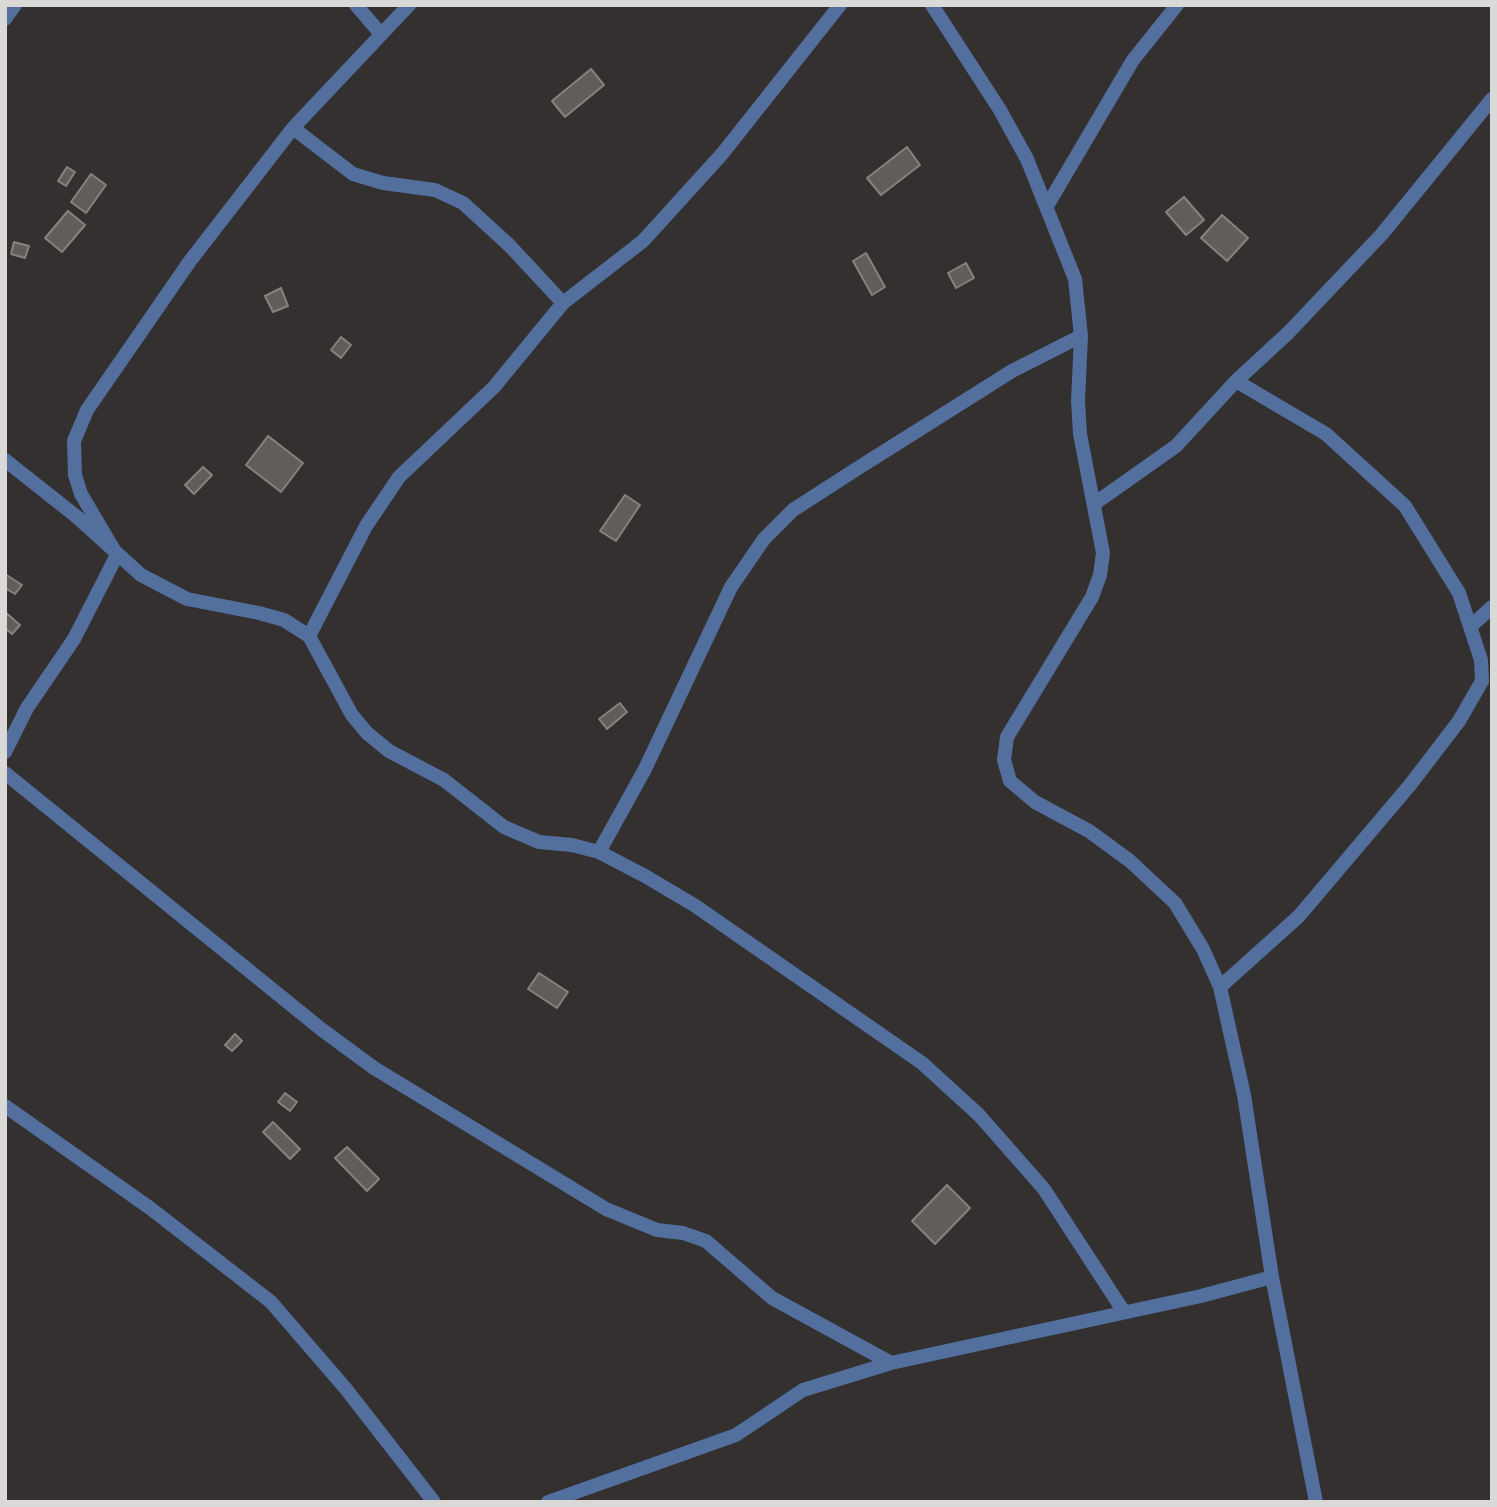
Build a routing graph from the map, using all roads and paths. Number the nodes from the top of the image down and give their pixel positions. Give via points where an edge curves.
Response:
1 (15, 5) edge
2 (356, 5) edge
3 (409, 5) edge
4 (840, 5) edge
5 (932, 5) edge
6 (1177, 5) edge
7 (5, 19) edge
8 (380, 33) junction
9 (1492, 99) edge
10 (293, 128) junction
11 (1047, 206) junction
12 (563, 303) junction
13 (1082, 336) junction
14 (1236, 381) junction
15 (5, 460) edge
16 (1094, 504) junction
17 (117, 555) junction
18 (1492, 607) edge
19 (1471, 626) junction
20 (309, 636) junction
21 (1487, 685) edge
22 (5, 752) edge
23 (5, 773) edge
24 (598, 852) junction
25 (1220, 987) junction
26 (5, 1106) edge
27 (1272, 1277) junction
28 (1124, 1312) junction
29 (891, 1363) junction
30 (434, 1502) edge
31 (548, 1502) edge
32 (1316, 1502) edge

1 - 7 street
2 - 8 street
3 - 8 street
4 - 12 street via 722,154 643,241
5 - 11 street via 1000,110
6 - 11 street via 1133,60
8 - 10 street
9 - 14 street via 1382,234
10 - 12 street via 353,174 435,190 463,204
10 - 17 street via 190,261 87,410 74,441 81,494
11 - 13 street via 1075,279
12 - 20 street via 494,387 399,477 366,526
13 - 16 street via 1080,434
13 - 24 street via 1013,371 855,470 793,510 764,539 731,587 645,769
14 - 16 street via 1176,446
14 - 19 street via 1326,434 1405,506 1459,593
15 - 17 street
16 - 25 street via 1103,553 1100,575 1092,597 1007,737 1004,760 1010,781 1035,802 1120,854 1175,903
17 - 20 street via 141,575 187,599 259,612 284,620
17 - 22 street via 74,639 27,708
18 - 19 street
19 - 21 street
20 - 24 street via 352,715 389,751 444,780 504,827 540,842
21 - 25 street via 1299,916
23 - 29 street via 374,1068 606,1209 657,1230 706,1241 772,1298
24 - 28 street via 694,905 922,1063 979,1115 1044,1189
25 - 27 street via 1244,1095
26 - 30 street via 150,1208 271,1302
27 - 28 street
27 - 32 street
28 - 29 street
29 - 31 street via 803,1390 727,1439

